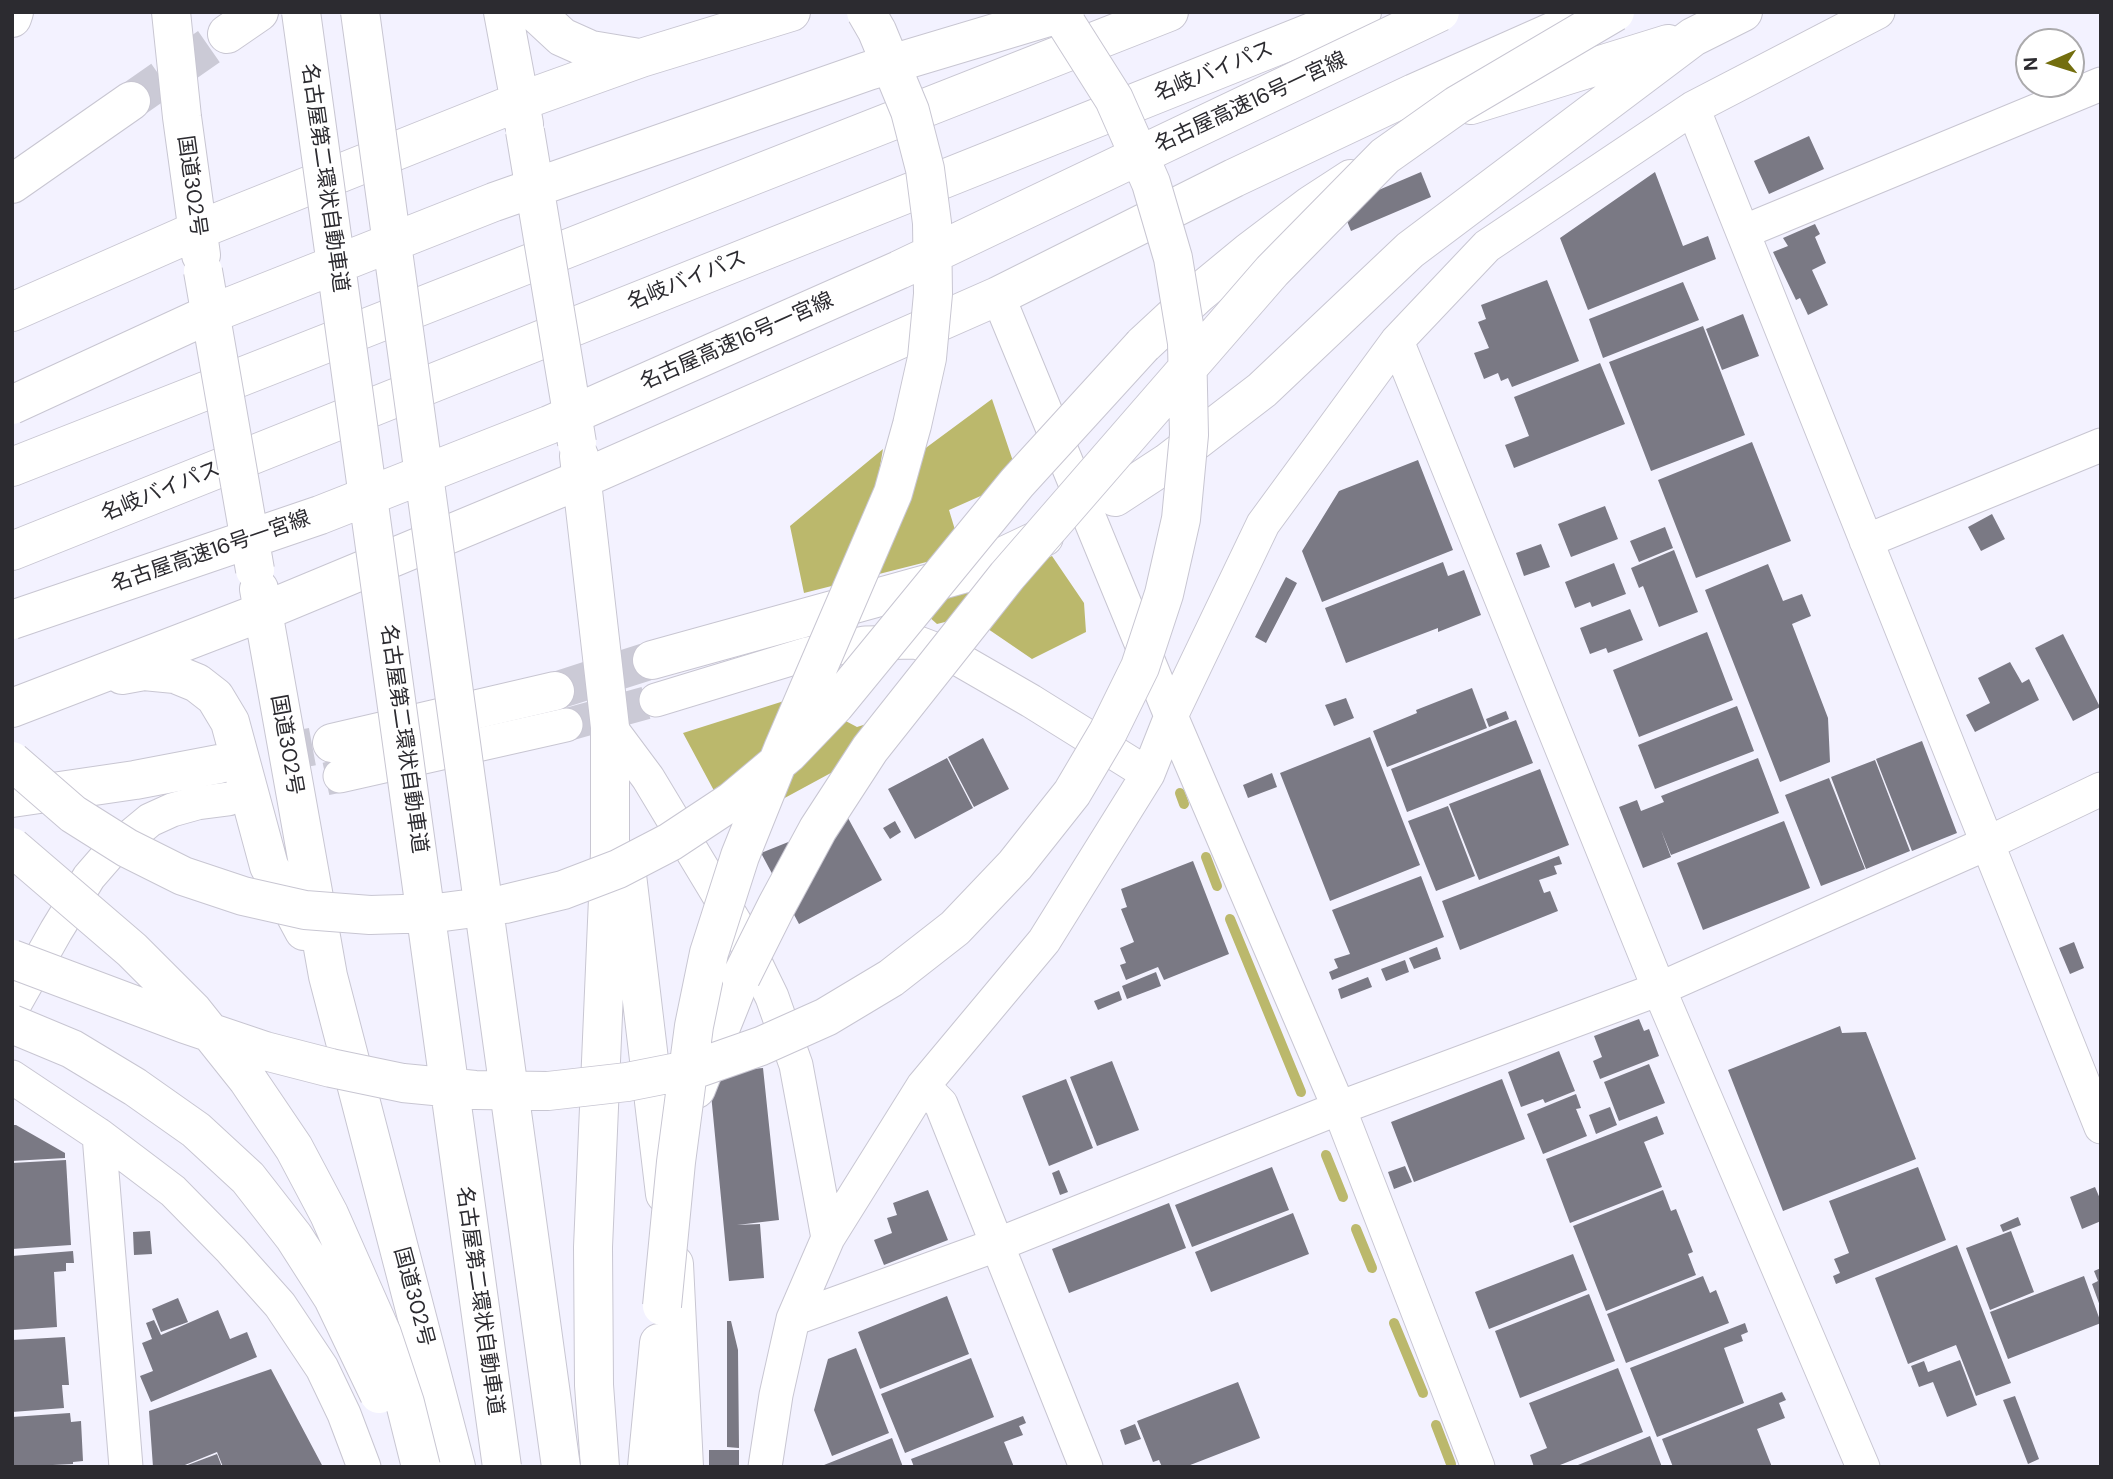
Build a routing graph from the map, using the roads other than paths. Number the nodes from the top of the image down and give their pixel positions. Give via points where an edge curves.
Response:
1 (15, 12) edge
2 (162, 12) edge
3 (171, 12) edge
4 (259, 12) edge
5 (301, 12) edge
6 (360, 12) edge
7 (503, 12) edge
8 (535, 12) edge
9 (790, 12) edge
10 (866, 12) edge
11 (1059, 12) edge
12 (1065, 12) edge
13 (1169, 12) edge
14 (1362, 12) edge
15 (1440, 12) edge
16 (1596, 12) edge
17 (1615, 12) edge
18 (1743, 12) edge
19 (1878, 12) edge
20 (12, 18) edge
21 (226, 34) tunnel mouth
22 (1693, 37) junction
23 (641, 58) junction
24 (2101, 84) edge
25 (131, 101) tunnel mouth
26 (1693, 108) junction
27 (523, 116) junction
28 (182, 117) junction
29 (1385, 156) junction
30 (1234, 178) junction
31 (12, 184) edge
32 (198, 230) junction
33 (1743, 232) junction
34 (998, 296) junction
35 (12, 312) edge
36 (1397, 341) junction
37 (12, 405) edge
38 (2101, 445) edge
39 (580, 461) junction
40 (12, 467) edge
41 (1115, 497) dead end
42 (1065, 527) dead end
43 (1866, 541) junction
44 (12, 551) edge
45 (262, 612) junction
46 (12, 620) edge
47 (652, 660) tunnel mouth
48 (77, 682) junction
49 (656, 700) tunnel mouth
50 (12, 708) edge
51 (560, 708) tunnel mouth
52 (1171, 716) junction
53 (610, 727) junction
54 (336, 759) tunnel mouth
55 (12, 761) edge
56 (1148, 774) junction
57 (224, 781) joint
58 (2101, 789) edge
59 (12, 798) edge
60 (1988, 843) junction
61 (12, 847) edge
62 (12, 960) edge
63 (328, 976) junction
64 (1658, 989) junction
65 (12, 1009) edge
66 (12, 1024) edge
67 (12, 1077) edge
68 (923, 1086) junction
69 (1339, 1108) junction
70 (2099, 1117) edge
71 (99, 1135) junction
72 (676, 1162) junction
73 (828, 1238) junction
74 (999, 1244) junction
75 (793, 1319) junction
76 (322, 1367) junction
77 (445, 1422) junction
78 (126, 1467) edge
79 (364, 1467) edge
80 (409, 1467) edge
81 (421, 1467) edge
82 (456, 1467) edge
83 (502, 1467) edge
84 (561, 1467) edge
85 (600, 1467) edge
86 (647, 1467) edge
87 (684, 1467) edge
88 (765, 1467) edge
89 (1086, 1467) edge
90 (1478, 1467) edge
91 (1863, 1467) edge

1 - 20 highway
2 - 28 highway
3 - 28 highway, 国道302号
4 - 21 highway
5 - 83 highway, 名古屋第二環状自動車道, bridge
6 - 84 highway, bridge
7 - 27 highway
8 - 23 highway via 562,37 591,50
9 - 23 highway
10 - 72 highway, bridge via 910,111 925,169 932,223 933,294 927,358 893,493 740,856 709,953
11 - 62 highway, bridge via 1114,99 1151,183 1173,258 1187,343 1189,435 1181,519 1164,594 1140,667 1108,732 1072,793 1015,865 955,929 891,978 826,1017 761,1046 698,1068 627,1083 548,1091 439,1087 331,1068 185,1024
12 - 37 highway, bridge via 868,71 494,202 204,317
13 - 40 highway
14 - 44 highway, 名岐バイパス
15 - 46 highway, 名古屋高速16号一宮線, bridge via 899,270 549,425 320,516
16 - 30 highway
17 - 29 highway, bridge via 1457,105
18 - 22 highway
19 - 26 street
22 - 30 highway
22 - 41 highway via 1410,250 1262,390
23 - 27 highway
24 - 33 street
25 - 31 highway
26 - 33 street
26 - 36 street via 1487,246
27 - 32 highway
27 - 39 highway, bridge
28 - 32 highway, 国道302号
29 - 55 highway, bridge via 1249,252 1143,345 1017,483 835,705 789,754 732,801 618,869 563,890 505,904 370,915 305,910 183,876 127,848 73,814
29 - 72 highway, bridge via 1272,271 1108,458 998,586 870,749 818,829 741,978 693,1097
30 - 34 highway
32 - 35 highway
32 - 45 highway, 国道302号, bridge
33 - 43 street
34 - 39 highway
34 - 52 street
36 - 52 street via 1263,524
36 - 64 street
38 - 43 street
39 - 45 highway
39 - 53 highway
42 - 47 highway via 970,572
43 - 60 street
45 - 48 highway
45 - 63 highway, 国道302号
48 - 50 highway
48 - 63 highway via 144,671 175,674 197,682 215,697 230,722 269,866
49 - 56 street via 807,654 865,643 916,642 953,656
51 - 54 highway via 481,710
52 - 56 street
52 - 69 street
53 - 73 street via 648,778 739,929 772,997 796,1065
53 - 85 highway via 610,852 593,1247
53 - 87 highway via 674,1261
56 - 68 street via 1044,941
57 - 59 highway via 135,780
57 - 65 street via 197,803 150,820 109,854 89,877
58 - 60 street
60 - 64 street
60 - 70 street
61 - 81 highway, bridge via 132,950 193,1012 248,1080 294,1148 382,1334
63 - 77 highway, 国道302号
64 - 69 street
64 - 91 street
66 - 80 highway, bridge via 72,1049 135,1087 196,1130 248,1178 333,1298
67 - 71 street
68 - 73 street
68 - 74 street via 941,1104
69 - 74 street
69 - 90 street
71 - 76 street via 173,1191 232,1250 281,1305
71 - 78 street
72 - 86 highway, bridge
73 - 75 street
74 - 75 street
74 - 89 street
75 - 88 street
76 - 77 street
76 - 79 street
77 - 82 highway, 国道302号

